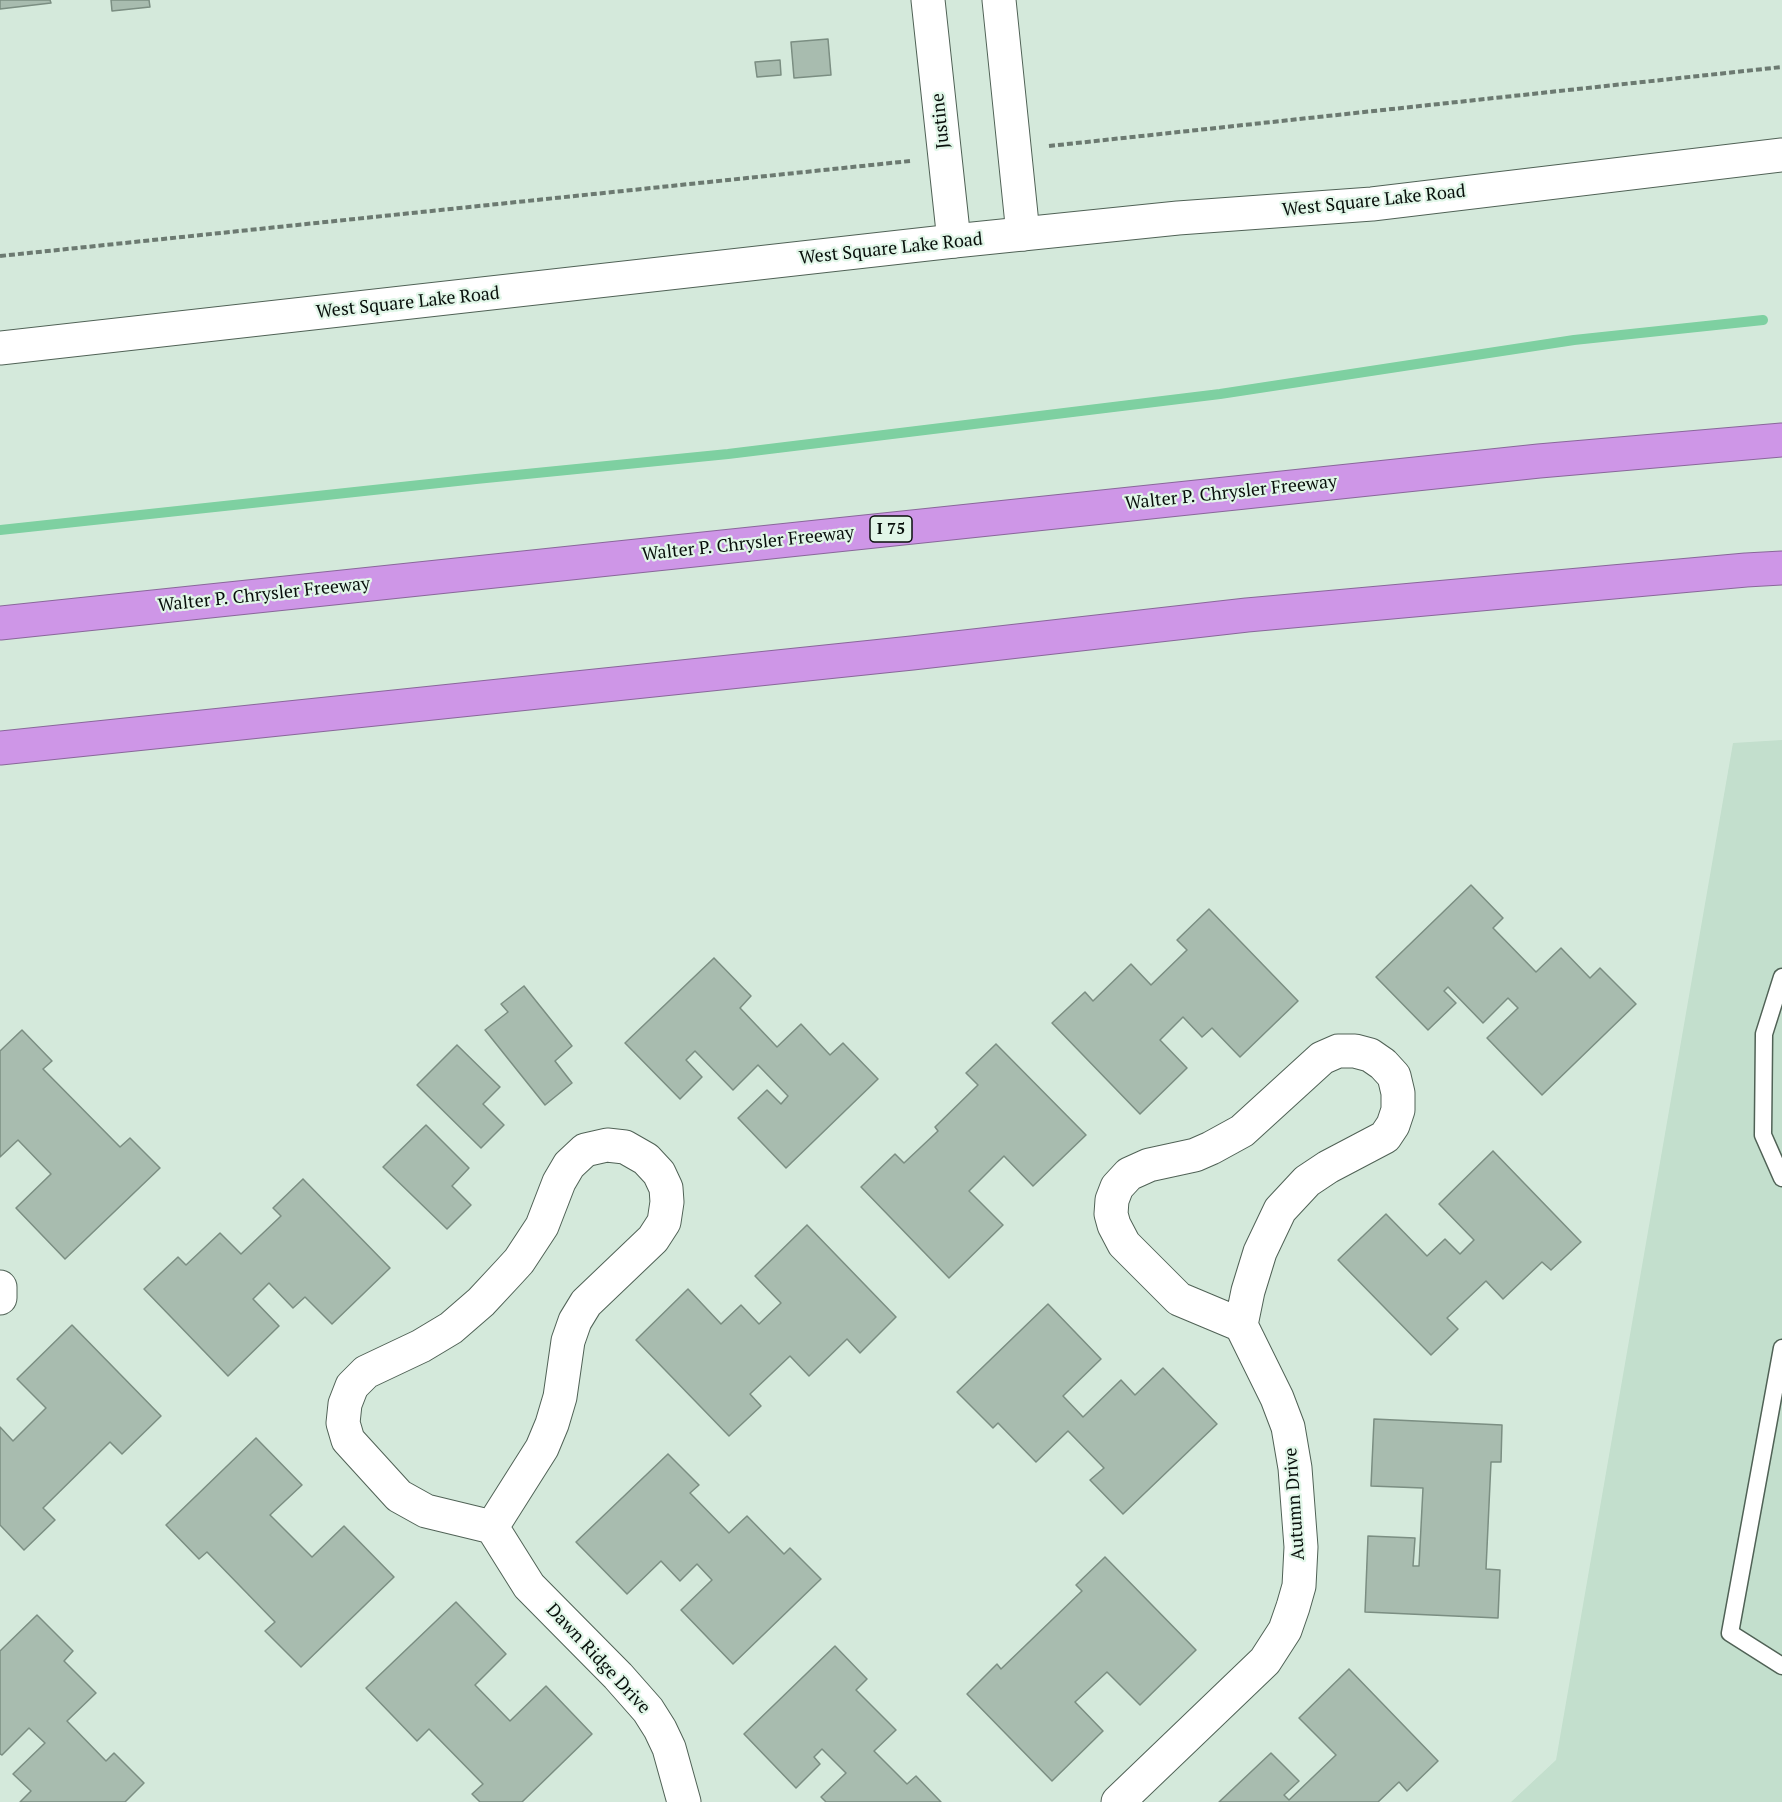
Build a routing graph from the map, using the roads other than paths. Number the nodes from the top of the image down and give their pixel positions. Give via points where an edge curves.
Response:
1 (928, 0) edge
2 (999, 0) edge
3 (1782, 155) edge
4 (1023, 234) junction
5 (954, 241) junction
6 (0, 348) edge
7 (1782, 440) edge
8 (1782, 568) edge
9 (0, 622) edge
10 (0, 748) edge
11 (1782, 977) edge
12 (1782, 1178) edge
13 (0, 1287) edge
14 (0, 1298) edge
15 (1241, 1325) junction
16 (1782, 1348) edge
17 (492, 1527) junction
18 (1782, 1666) edge
19 (684, 1802) edge
20 (1118, 1802) edge

1 - 5 street, Justine
2 - 4 street
3 - 4 street, West Square Lake Road via 1372,204
4 - 5 street, West Square Lake Road
5 - 6 street, West Square Lake Road
7 - 9 highway, Walter P. Chrysler Freeway / I 75 via 1527,462
8 - 10 highway via 1247,615
11 - 12 lane via 1764,1034 1763,1135
13 - 14 street
15 - 15 street via 1260,1252 1280,1210 1307,1181 1385,1137 1393,1125 1398,1110 1394,1076 1370,1055 1338,1051 1322,1058 1242,1131 1195,1155 1149,1165 1129,1174 1117,1187 1111,1214 1124,1244 1179,1299
15 - 20 street, Autumn Drive via 1288,1427 1299,1508 1299,1586 1286,1630 1265,1661
16 - 18 lane via 1730,1633
17 - 17 street via 542,1448 552,1424 575,1321 586,1303 653,1239 664,1222 666,1188 659,1173 646,1159 625,1147 607,1144 585,1150 569,1165 542,1226 519,1261 488,1295 451,1328 366,1372 352,1386 345,1404 343,1423 348,1440 399,1497 426,1511
17 - 19 street, Dawn Ridge Drive via 529,1587 648,1710 669,1748

